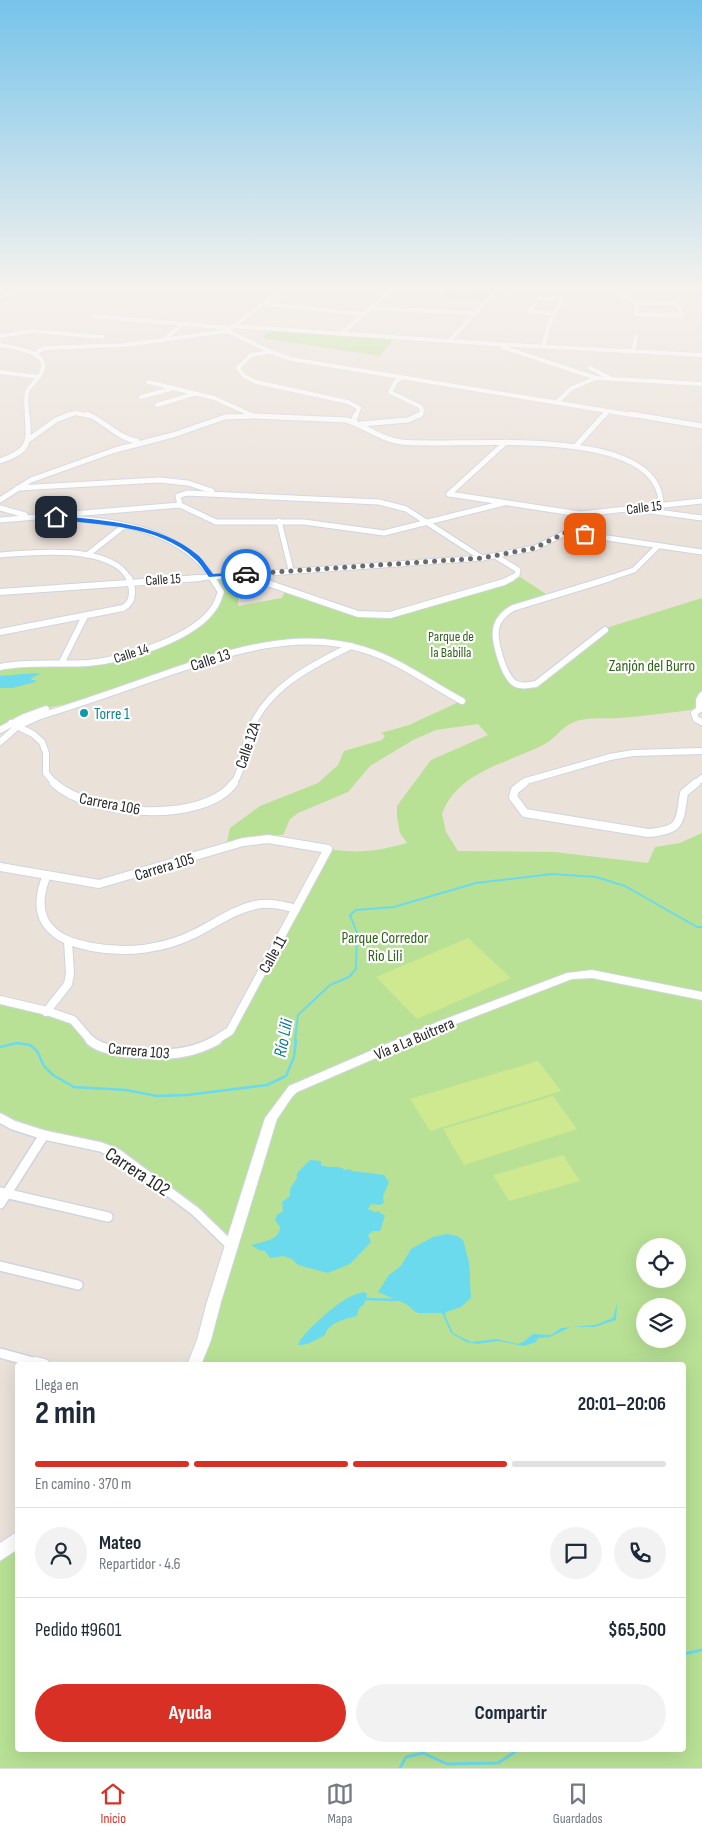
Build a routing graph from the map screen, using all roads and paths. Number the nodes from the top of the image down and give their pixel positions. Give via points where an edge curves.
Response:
1 (43, 368) edge
2 (238, 368) edge
3 (337, 368) edge
4 (564, 368) edge
5 (590, 368) dead end
6 (0, 372) edge
7 (38, 377) junction
8 (394, 378) junction
9 (596, 378) junction
10 (612, 379) junction
11 (148, 382) dead end
12 (702, 384) edge
13 (172, 388) junction
14 (195, 393) junction
15 (141, 397) dead end
16 (556, 402) junction
17 (158, 405) dead end
18 (235, 407) junction
19 (608, 411) junction
20 (355, 415) junction
21 (256, 416) junction
22 (225, 417) junction
23 (337, 419) junction
24 (358, 424) junction
25 (381, 424) junction
26 (47, 425) junction
27 (28, 426) junction
28 (702, 426) edge
29 (374, 432) junction
30 (122, 438) junction
31 (28, 440) junction
32 (145, 442) junction
33 (506, 442) junction
34 (576, 446) junction
35 (115, 450) junction
36 (0, 462) edge
37 (16, 488) junction
38 (218, 494) junction
39 (0, 500) edge
40 (702, 501) edge
41 (504, 503) junction
42 (661, 503) junction
43 (180, 504) junction
44 (0, 508) edge
45 (634, 509) junction
46 (580, 514) junction
47 (40, 517) junction
48 (702, 518) edge
49 (0, 520) edge
50 (279, 521) junction
51 (424, 521) junction
52 (124, 526) junction
53 (567, 532) junction
54 (658, 546) junction
55 (702, 552) edge
56 (0, 555) edge
57 (87, 556) junction
58 (497, 556) junction
59 (482, 558) junction
60 (291, 570) junction
61 (248, 574) junction
62 (211, 576) junction
63 (131, 582) junction
64 (0, 592) edge
65 (85, 616) junction
66 (605, 630) dead end
67 (0, 632) edge
68 (351, 646) junction
69 (62, 662) junction
70 (0, 667) edge
71 (702, 695) edge
72 (462, 701) dead end
73 (700, 709) edge
74 (702, 722) edge
75 (15, 725) junction
76 (0, 730) edge
77 (0, 742) edge
78 (702, 752) edge
79 (702, 778) edge
80 (192, 808) joint
81 (328, 849) joint
82 (0, 867) edge
83 (47, 875) junction
84 (296, 909) junction
85 (68, 941) junction
86 (702, 996) edge
87 (0, 1000) edge
88 (46, 1012) junction
89 (203, 1048) joint
90 (0, 1118) edge
91 (44, 1135) junction
92 (3, 1193) edge
93 (0, 1204) edge
94 (108, 1217) dead end
95 (231, 1246) junction
96 (0, 1266) edge
97 (78, 1285) dead end
98 (3, 1356) edge
99 (30, 1362) edge
100 (195, 1362) edge
101 (15, 1541) edge
102 (0, 1553) edge

1 - 7 street
2 - 20 street via 242,376 256,382 347,402 359,408
3 - 8 street
4 - 9 street
5 - 10 street
6 - 7 street
7 - 27 street via 28,389 26,398
8 - 16 street
8 - 25 street via 390,392 413,402 422,411 416,418
9 - 10 street
9 - 16 street via 572,388
10 - 12 street
11 - 13 street
13 - 14 street
13 - 15 street
14 - 17 street
14 - 18 street
16 - 19 street
18 - 21 street
18 - 22 street
19 - 28 street
19 - 34 street
20 - 23 street
20 - 24 street
21 - 22 street
21 - 23 street
22 - 32 street
23 - 24 street
24 - 25 street
24 - 29 street
25 - 29 street
26 - 27 street
26 - 30 street via 63,416 86,414 106,424
26 - 31 street
27 - 31 street
29 - 33 street via 388,440 414,444
30 - 32 street
30 - 35 street
31 - 36 street via 26,450
32 - 35 street
33 - 34 street
33 - 41 street via 449,494
34 - 42 street via 622,458 641,467 655,480
35 - 37 street
37 - 38 street via 159,480 188,483
37 - 39 street
38 - 43 street via 183,494 178,496
38 - 51 street via 379,502 406,509
40 - 42 street, Calle 15
41 - 46 street
41 - 51 street
42 - 45 street, Calle 15
43 - 47 street
43 - 50 street via 216,522
44 - 47 street
45 - 46 street, Calle 15
45 - 48 street
46 - 53 street, Calle 15
47 - 49 street
47 - 52 street
50 - 51 street via 384,533
50 - 60 street
51 - 59 street
52 - 57 street
52 - 62 street via 172,540 198,559
53 - 54 street
53 - 58 street, Calle 15 via 535,548
54 - 55 street
54 - 66 street via 627,573 513,608 500,620 495,635 509,678 515,684 525,686 536,684
56 - 57 street via 48,553
57 - 63 street via 114,563
58 - 59 street, Calle 15
58 - 61 street via 515,566 517,575 504,582 390,615 358,614
59 - 60 street, Calle 15
60 - 61 street, Calle 15
61 - 62 street, Calle 15
62 - 63 street, Calle 15
62 - 69 street, Calle 14 via 221,597 192,628 164,643 111,660 88,664
63 - 64 street, Calle 15
63 - 65 street via 133,599 130,604 120,610
65 - 67 street
65 - 69 street
68 - 72 street, Calle 13 via 391,660
68 - 75 street, Calle 13 via 317,641 237,650
68 - 80 street, Calle 12A via 309,667 273,694 249,732 233,786 216,798
69 - 70 street, Calle 14 via 29,662
71 - 73 street
73 - 74 street via 694,716
75 - 76 street, Calle 13
75 - 77 street, Calle 13
75 - 80 street, Carrera 106 via 32,732 43,743 49,779 68,794 134,809
78 - 79 street via 658,751 610,757 526,781 515,790 513,797 525,813 637,833 656,832 675,826 683,814 684,793
81 - 83 street, Carrera 105 via 280,840 260,840 243,842 99,884
81 - 84 street, Calle 11
82 - 83 street, Carrera 105
83 - 85 street via 40,891 39,906 54,933
84 - 85 street via 274,903 250,906 180,940 130,951
84 - 89 street, Calle 11 via 230,1031
85 - 88 street via 68,984
86 - 95 street, Vía a La Buitrera via 592,974 571,976 444,1024 300,1085 288,1094 271,1118
87 - 88 street, Carrera 103
88 - 89 street, Carrera 103 via 76,1022 87,1038 108,1049 170,1054
90 - 91 street, Carrera 102
91 - 92 street
91 - 95 street, Carrera 102 via 101,1147 118,1154 194,1211
92 - 93 street
92 - 94 street
95 - 100 street
96 - 97 street
98 - 99 street
101 - 102 street

